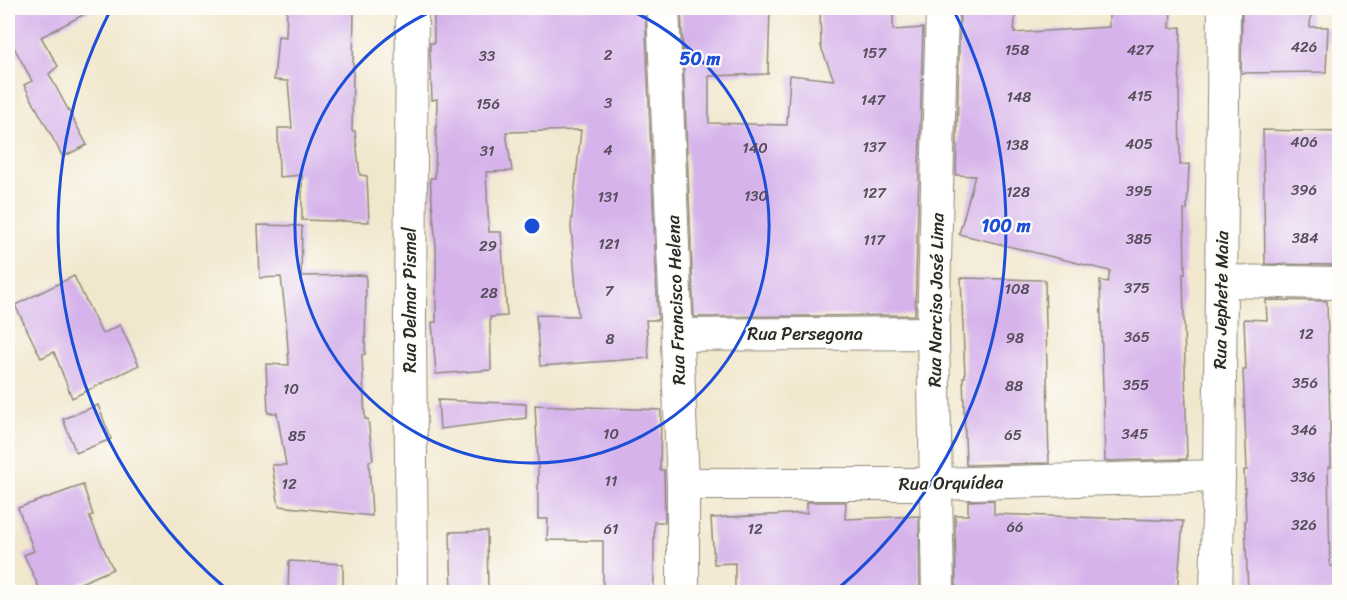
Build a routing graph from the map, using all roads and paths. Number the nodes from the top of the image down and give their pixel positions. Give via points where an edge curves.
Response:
1 (412, 8) edge
2 (663, 8) edge
3 (942, 8) edge
4 (1224, 8) edge
5 (1221, 281) junction
6 (1340, 283) edge
7 (933, 333) junction
8 (677, 335) junction
9 (1219, 476) junction
10 (683, 483) junction
11 (936, 484) junction
12 (412, 592) edge
13 (683, 592) edge
14 (938, 592) edge
15 (1216, 592) edge

1 - 12 street, Rua Delmar Pismel
2 - 8 street, Rua Francisco Helena
3 - 7 street, Rua Narciso José Lima
4 - 5 street, Rua Jephete Maia
5 - 6 street
5 - 9 street, Rua Jephete Maia
7 - 8 street, Rua Persegona
7 - 11 street, Rua Narciso José Lima
8 - 10 street, Rua Francisco Helena
9 - 11 street, Rua Orquídea
9 - 15 street, Rua Jephete Maia
10 - 11 street, Rua Orquídea
10 - 13 street, Rua Francisco Helena
11 - 14 street, Rua Narciso José Lima

